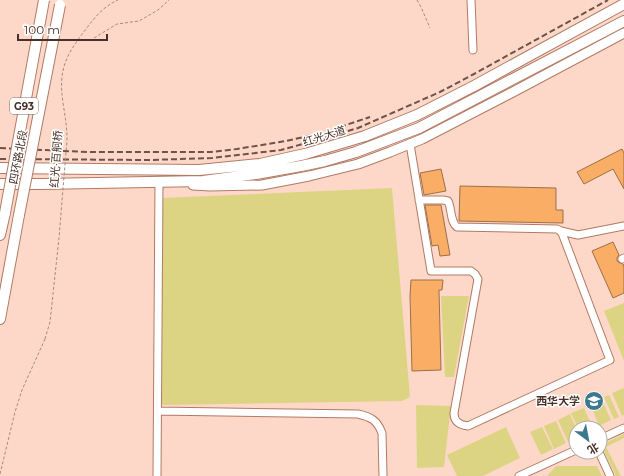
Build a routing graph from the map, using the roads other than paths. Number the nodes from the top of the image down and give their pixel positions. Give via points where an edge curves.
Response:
1 (44, 0) edge
2 (471, 0) edge
3 (60, 2) edge
4 (624, 4) edge
5 (624, 21) edge
6 (624, 33) edge
7 (473, 50) dead end
8 (410, 144) junction
9 (0, 168) edge
10 (163, 182) junction
11 (0, 184) edge
12 (419, 200) junction
13 (624, 226) edge
14 (561, 231) junction
15 (0, 235) edge
16 (0, 319) edge
17 (158, 411) junction
18 (624, 428) edge
19 (608, 435) edge
20 (568, 454) edge
21 (603, 460) edge
22 (157, 476) edge
23 (382, 476) edge
24 (519, 476) edge
25 (610, 476) edge

1 - 15 highway, 四环路北段 / G93, bridge
2 - 7 street
3 - 16 highway, 四环路北段 / G93, bridge
4 - 9 highway, 红光大道 via 474,86 417,114 365,136 305,154 260,164 199,170
5 - 10 highway, 红光大道 via 418,128 356,152 325,161 256,174 203,181
6 - 8 main road
8 - 10 main road via 351,166 262,185 210,186
8 - 12 street
10 - 11 highway, 红光大道
10 - 17 street
12 - 14 street via 448,201 457,227
12 - 14 street via 431,270 471,271 478,279 454,413 455,419 462,425 468,426 610,360
13 - 14 street via 578,235
17 - 22 street
17 - 23 street via 368,416 375,421 382,433
18 - 19 street
20 - 24 street
21 - 25 street

